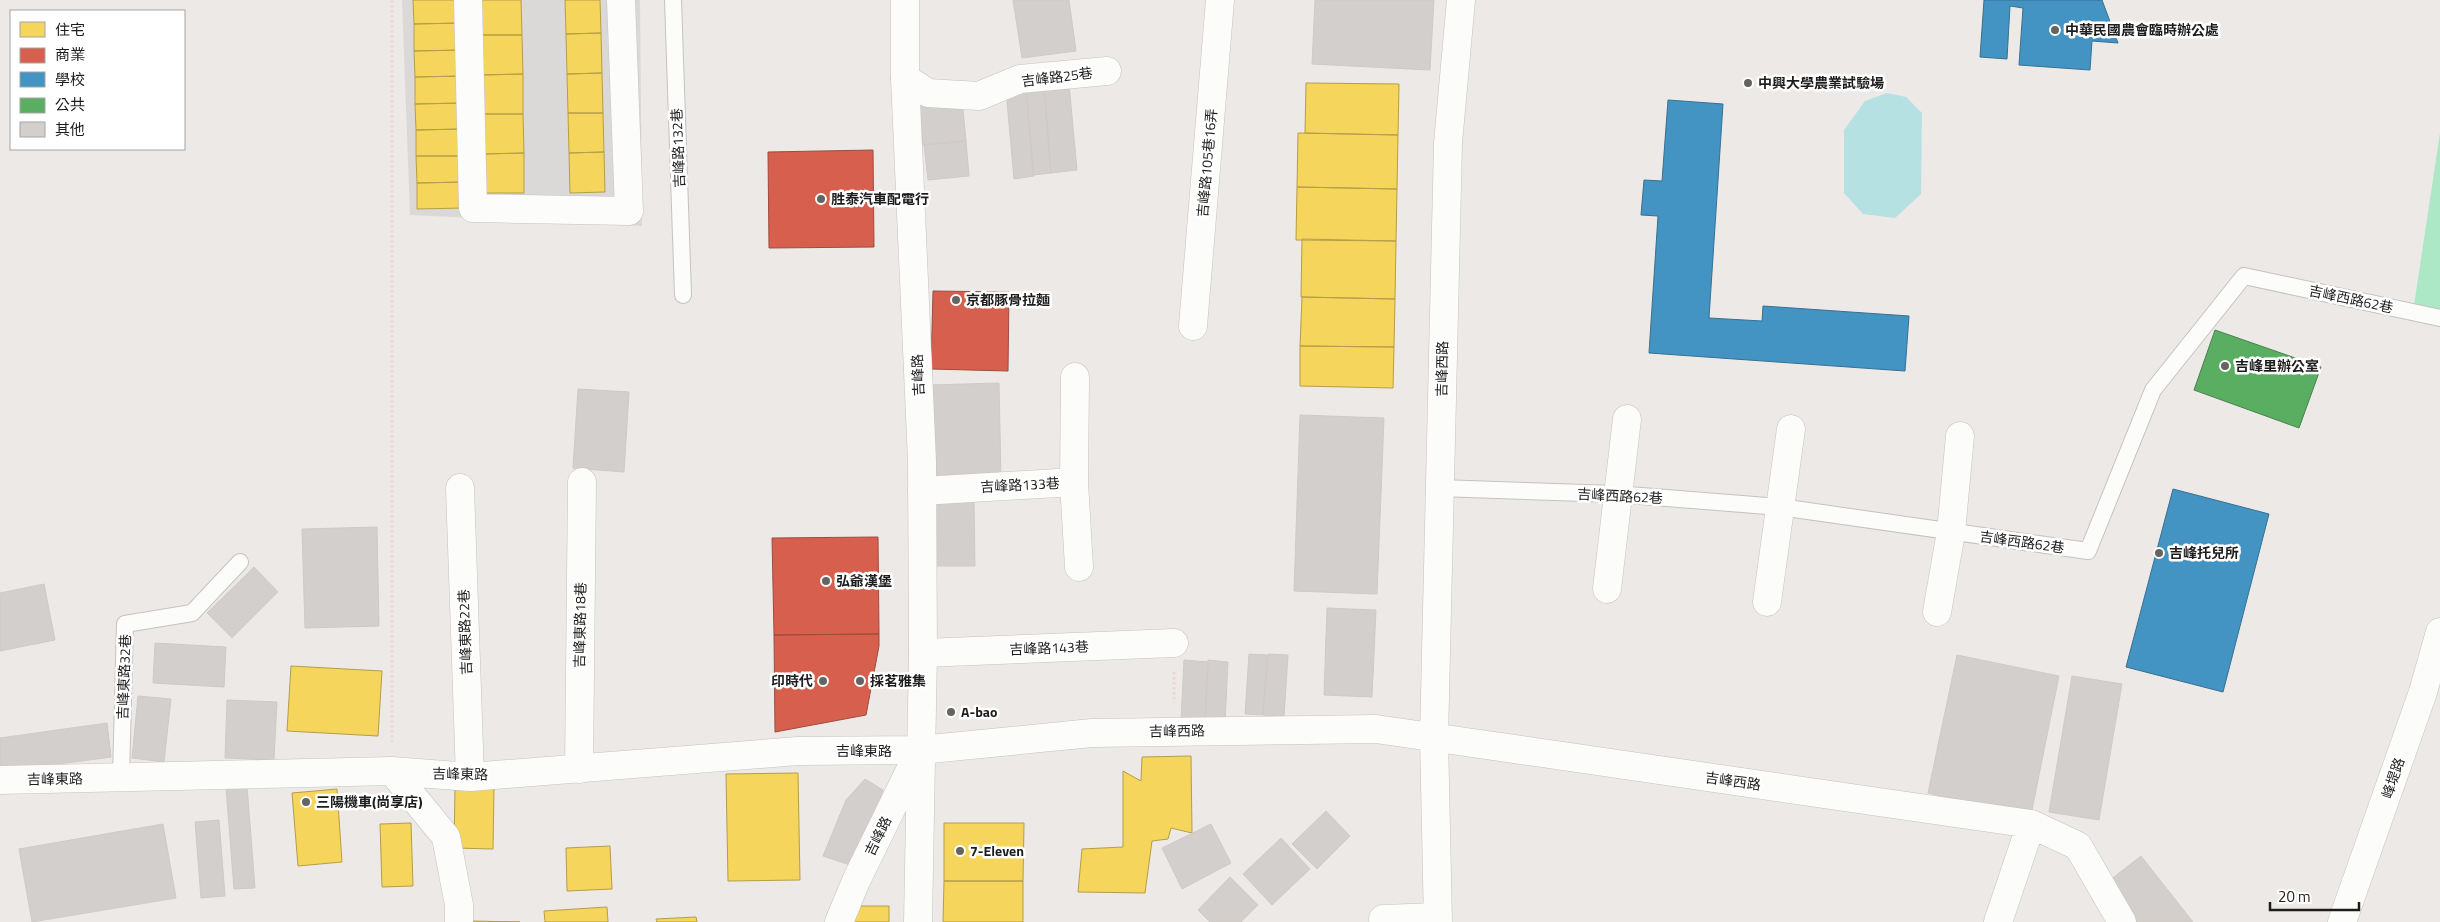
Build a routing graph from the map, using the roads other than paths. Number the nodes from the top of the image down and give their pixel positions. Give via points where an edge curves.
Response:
1 (468, 0) edge
2 (621, 0) edge
3 (673, 0) edge
4 (905, 0) edge
5 (1220, 0) edge
6 (1461, 0) edge
7 (1107, 71) dead end
8 (905, 78) junction
9 (683, 295) dead end
10 (2440, 318) edge
11 (1194, 326) dead end
12 (1075, 377) dead end
13 (1627, 419) dead end
14 (1791, 429) dead end
15 (1960, 436) dead end
16 (582, 482) dead end
17 (1074, 482) junction
18 (460, 488) dead end
19 (1439, 488) junction
20 (922, 491) junction
21 (1616, 494) junction
22 (1780, 507) junction
23 (1951, 532) junction
24 (240, 562) dead end
25 (1079, 566) dead end
26 (1607, 589) dead end
27 (1767, 602) dead end
28 (1937, 612) dead end
29 (2440, 632) edge
30 (1174, 643) road end
31 (923, 653) junction
32 (1434, 738) junction
33 (920, 750) junction
34 (579, 769) junction
35 (392, 771) junction
36 (470, 777) junction
37 (121, 778) junction
38 (0, 780) edge
39 (2031, 824) junction
40 (1383, 919) dead end
41 (1438, 920) edge
42 (459, 922) edge
43 (839, 922) edge
44 (918, 922) edge
45 (1998, 922) edge
46 (2122, 922) edge
47 (2342, 922) edge

1 - 2 street via 474,208 630,211
3 - 9 lane, 吉峰路132巷
4 - 8 street, 吉峰路
5 - 11 street, 吉峰路105巷16弄
6 - 19 street, 吉峰西路 via 1448,143
7 - 8 street, 吉峰路25巷 via 1020,79 979,96 928,93
8 - 20 street, 吉峰路
10 - 23 lane, 吉峰西路62巷 via 2244,276 2152,390 2088,551
12 - 17 street, 吉峰路133巷
13 - 21 street
14 - 22 street
15 - 23 street
16 - 34 street, 吉峰東路18巷
17 - 20 street, 吉峰路133巷
17 - 25 street
18 - 36 street, 吉峰東路22巷
19 - 21 lane, 吉峰西路62巷
19 - 32 street, 吉峰西路
20 - 31 street, 吉峰路
21 - 22 lane, 吉峰西路62巷
21 - 26 street
22 - 23 lane, 吉峰西路62巷
22 - 27 street
23 - 28 street
24 - 37 lane, 吉峰東路32巷 via 192,613 125,624
29 - 47 street, 峰堤路 via 2423,692
30 - 31 street, 吉峰路143巷
31 - 33 street, 吉峰路
32 - 33 street, 吉峰西路 via 1376,729 1174,731 1092,734
32 - 39 street, 吉峰西路
32 - 41 street, 吉峰西路
33 - 34 street, 吉峰東路 via 798,751
33 - 43 street, 吉峰路
33 - 44 street, 吉峰路
34 - 36 street, 吉峰東路
35 - 36 street, 吉峰東路
35 - 37 street, 吉峰東路
35 - 42 street via 446,837 459,905
37 - 38 street, 吉峰東路
39 - 45 street
39 - 46 street, 吉峰西路 via 2078,846
40 - 41 street

